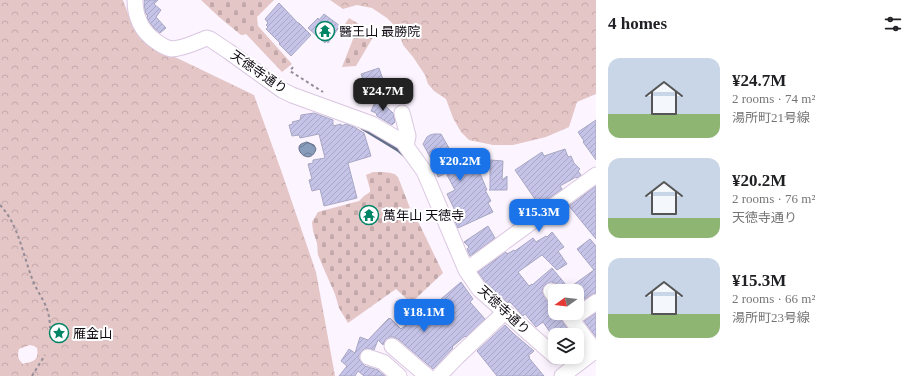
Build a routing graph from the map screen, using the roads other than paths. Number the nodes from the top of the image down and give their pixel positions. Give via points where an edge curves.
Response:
1 (135, 0) edge
2 (402, 113) road end
3 (406, 146) junction
4 (596, 175) edge
5 (466, 270) junction
6 (596, 302) edge
7 (584, 308) edge
8 (505, 312) junction
9 (573, 320) edge
10 (392, 346) dead end
11 (596, 350) edge
12 (548, 351) edge
13 (368, 357) dead end
14 (561, 364) edge
15 (569, 374) edge
16 (399, 376) edge
17 (427, 376) edge
18 (439, 376) edge

1 - 3 street, 天徳寺通り via 137,16 142,27 149,37 159,44 171,49 210,39 282,90 367,117
2 - 3 street via 408,136
3 - 5 street, 天徳寺通り via 424,171
4 - 5 street
5 - 8 street, 天徳寺通り via 479,289
6 - 7 street
8 - 12 street, 天徳寺通り
8 - 18 street
9 - 11 street
10 - 17 street
11 - 15 street
13 - 16 street via 383,362
14 - 15 street, 天徳寺通り

